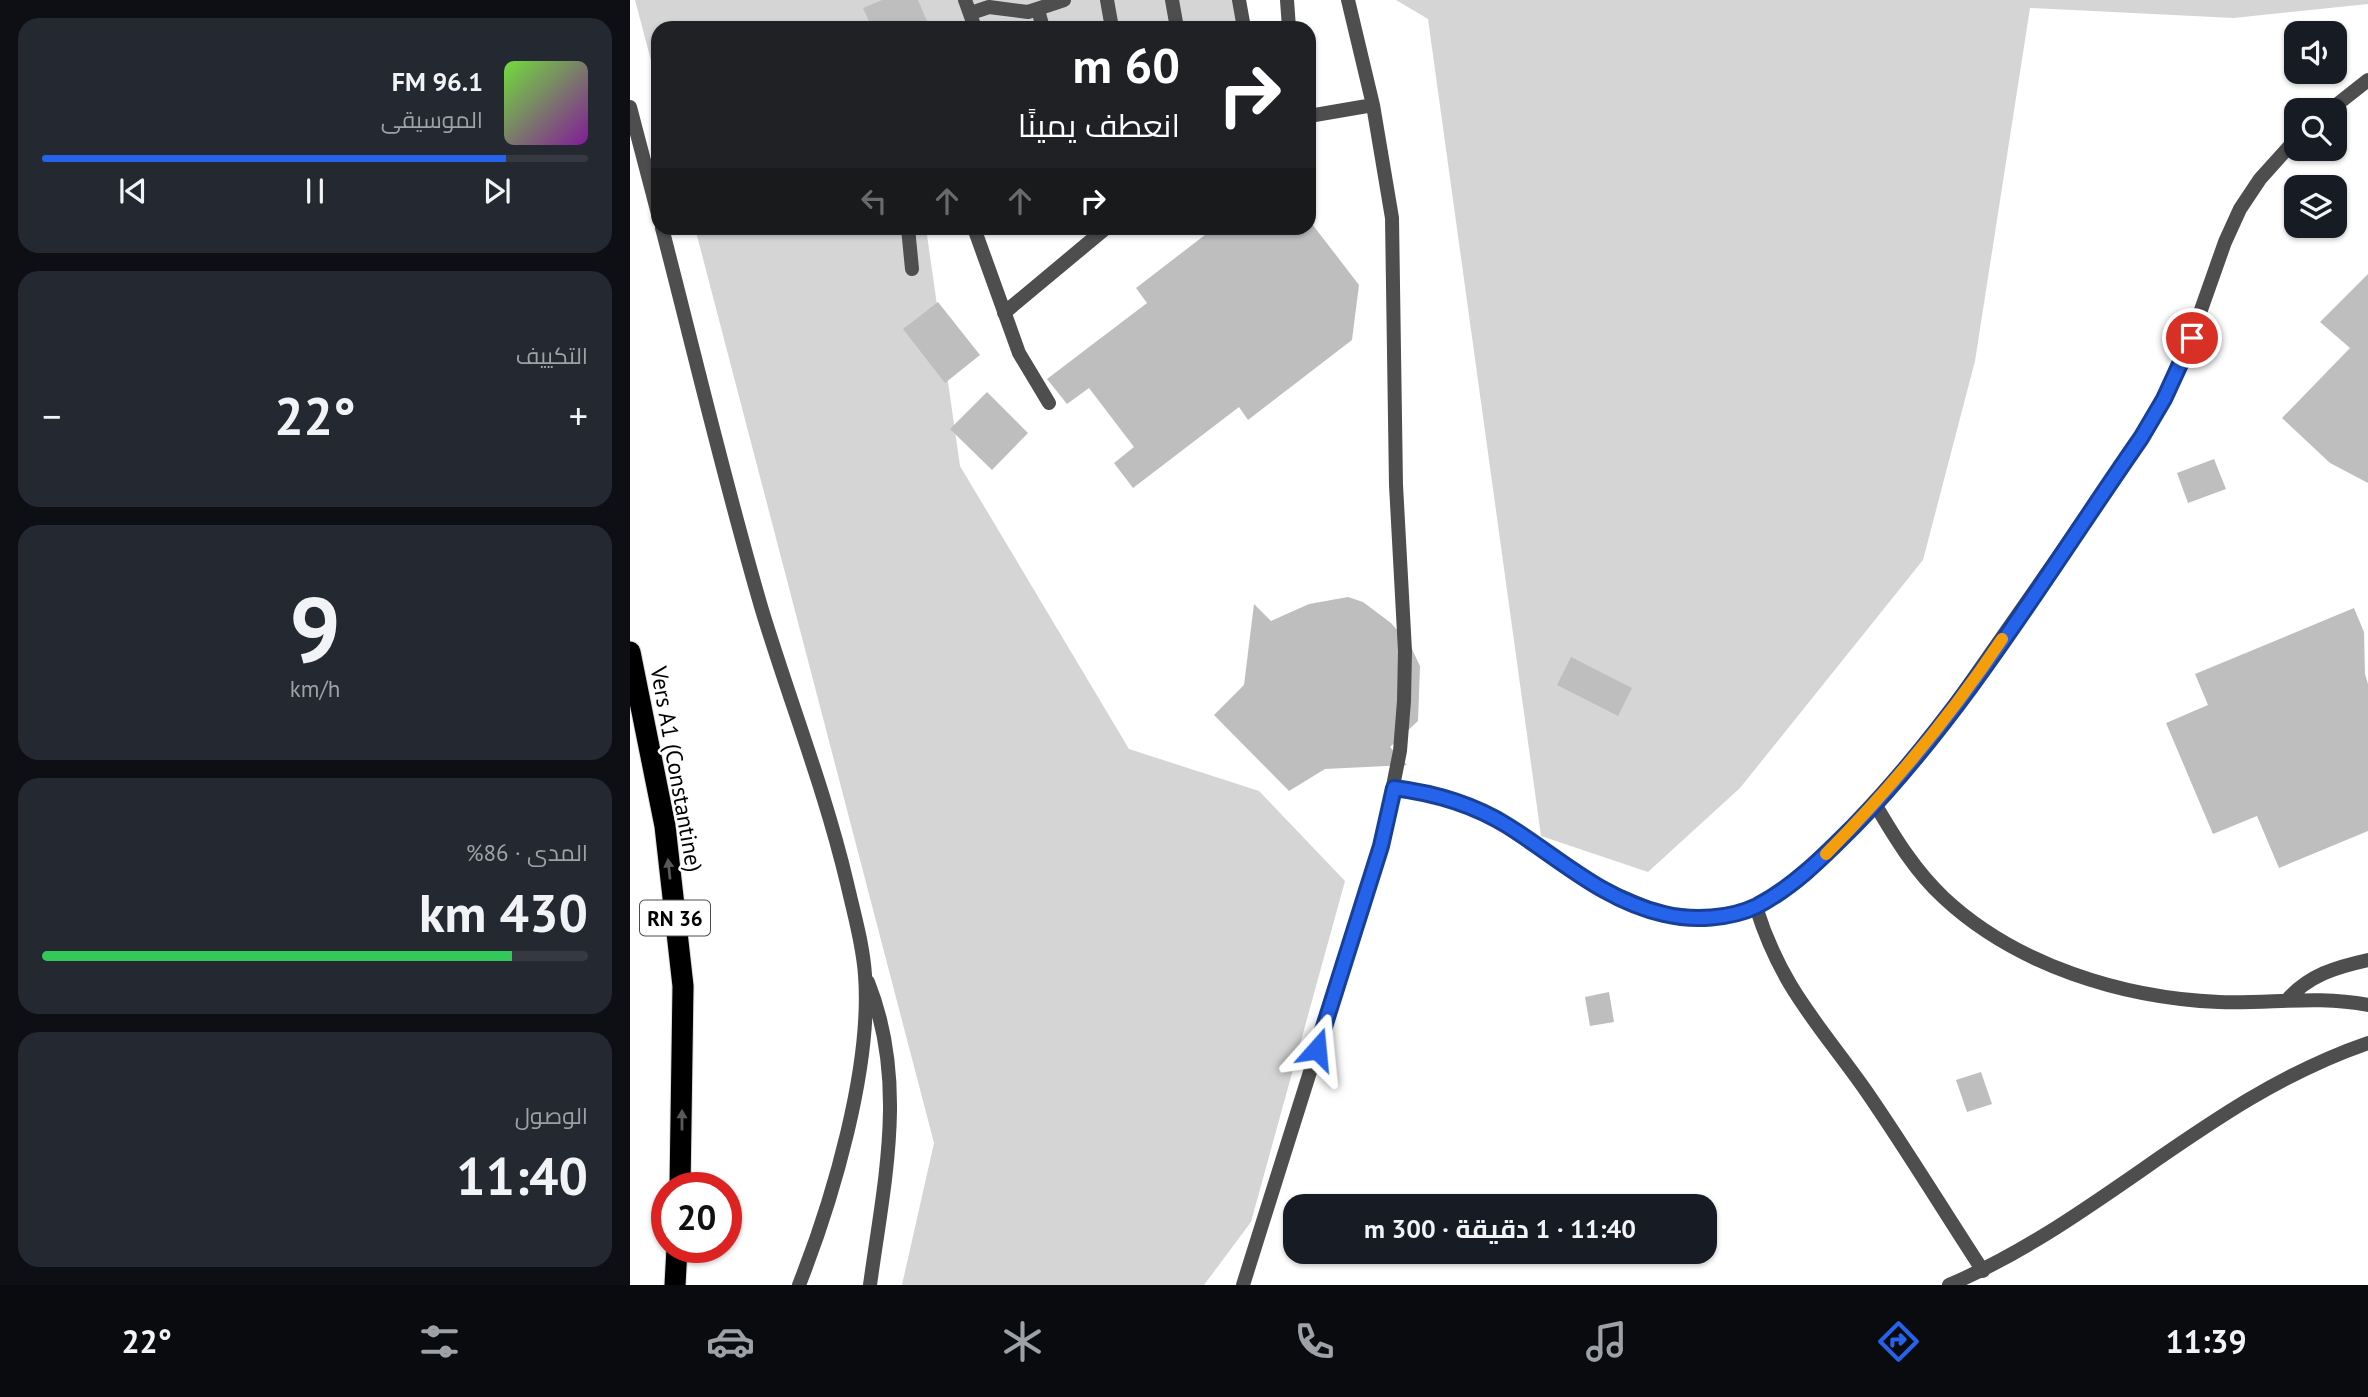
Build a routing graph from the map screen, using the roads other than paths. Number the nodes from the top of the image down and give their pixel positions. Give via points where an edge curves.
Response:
1 (1064, 0) edge
2 (1107, 0) edge
3 (1172, 0) edge
4 (1239, 0) edge
5 (1287, 0) edge
6 (1348, 0) edge
7 (1038, 10) junction
8 (970, 14) edge
9 (1042, 21) edge
10 (1111, 21) edge
11 (1176, 21) edge
12 (1243, 21) edge
13 (1288, 21) edge
14 (2368, 80) edge
15 (2345, 98) edge
16 (1373, 104) junction
17 (630, 107) edge
18 (1316, 115) edge
19 (2284, 152) edge
20 (651, 187) edge
21 (664, 235) edge
22 (909, 235) edge
23 (976, 235) edge
24 (1098, 235) edge
25 (912, 269) dead end
26 (1004, 313) junction
27 (1049, 403) dead end
28 (630, 652) edge
29 (1394, 788) junction
30 (1875, 804) junction
31 (1756, 907) junction
32 (2368, 960) edge
33 (865, 974) junction
34 (2287, 1000) junction
35 (2368, 1005) edge
36 (2368, 1043) edge
37 (680, 1172) edge
38 (676, 1263) edge
39 (1983, 1271) junction
40 (675, 1285) edge
41 (799, 1285) edge
42 (870, 1285) edge
43 (1244, 1285) edge
44 (1949, 1285) edge

1 - 7 lane
2 - 10 lane
3 - 11 lane
4 - 12 lane
5 - 13 lane
6 - 16 lane
7 - 8 lane via 989,7
7 - 9 lane
14 - 15 lane
16 - 18 lane
16 - 29 lane via 1394,254 1396,485 1405,651
17 - 20 lane
19 - 30 lane via 2240,209 2184,358 2141,438 1967,691
21 - 33 lane via 762,608 842,864
22 - 25 lane
23 - 26 lane
24 - 26 lane
26 - 27 lane via 1019,353
37 -> 28 highway, Vers A1 (Constantine) / RN 36 via 682,986 664,826
29 - 31 lane via 1435,795 1484,813 1594,885 1645,909 1708,917
29 - 43 lane via 1368,891
30 - 31 lane via 1822,858
30 - 34 lane via 1917,869 1943,897 1997,940 2068,971 2142,992 2216,1002
31 - 39 lane via 1794,996 1863,1088
32 - 34 lane via 2312,978
33 - 41 lane via 866,1012 855,1097
33 - 42 lane via 886,1035 891,1101
34 - 35 lane
36 - 39 lane via 2255,1094 2081,1212
38 - 40 highway
39 - 44 lane

